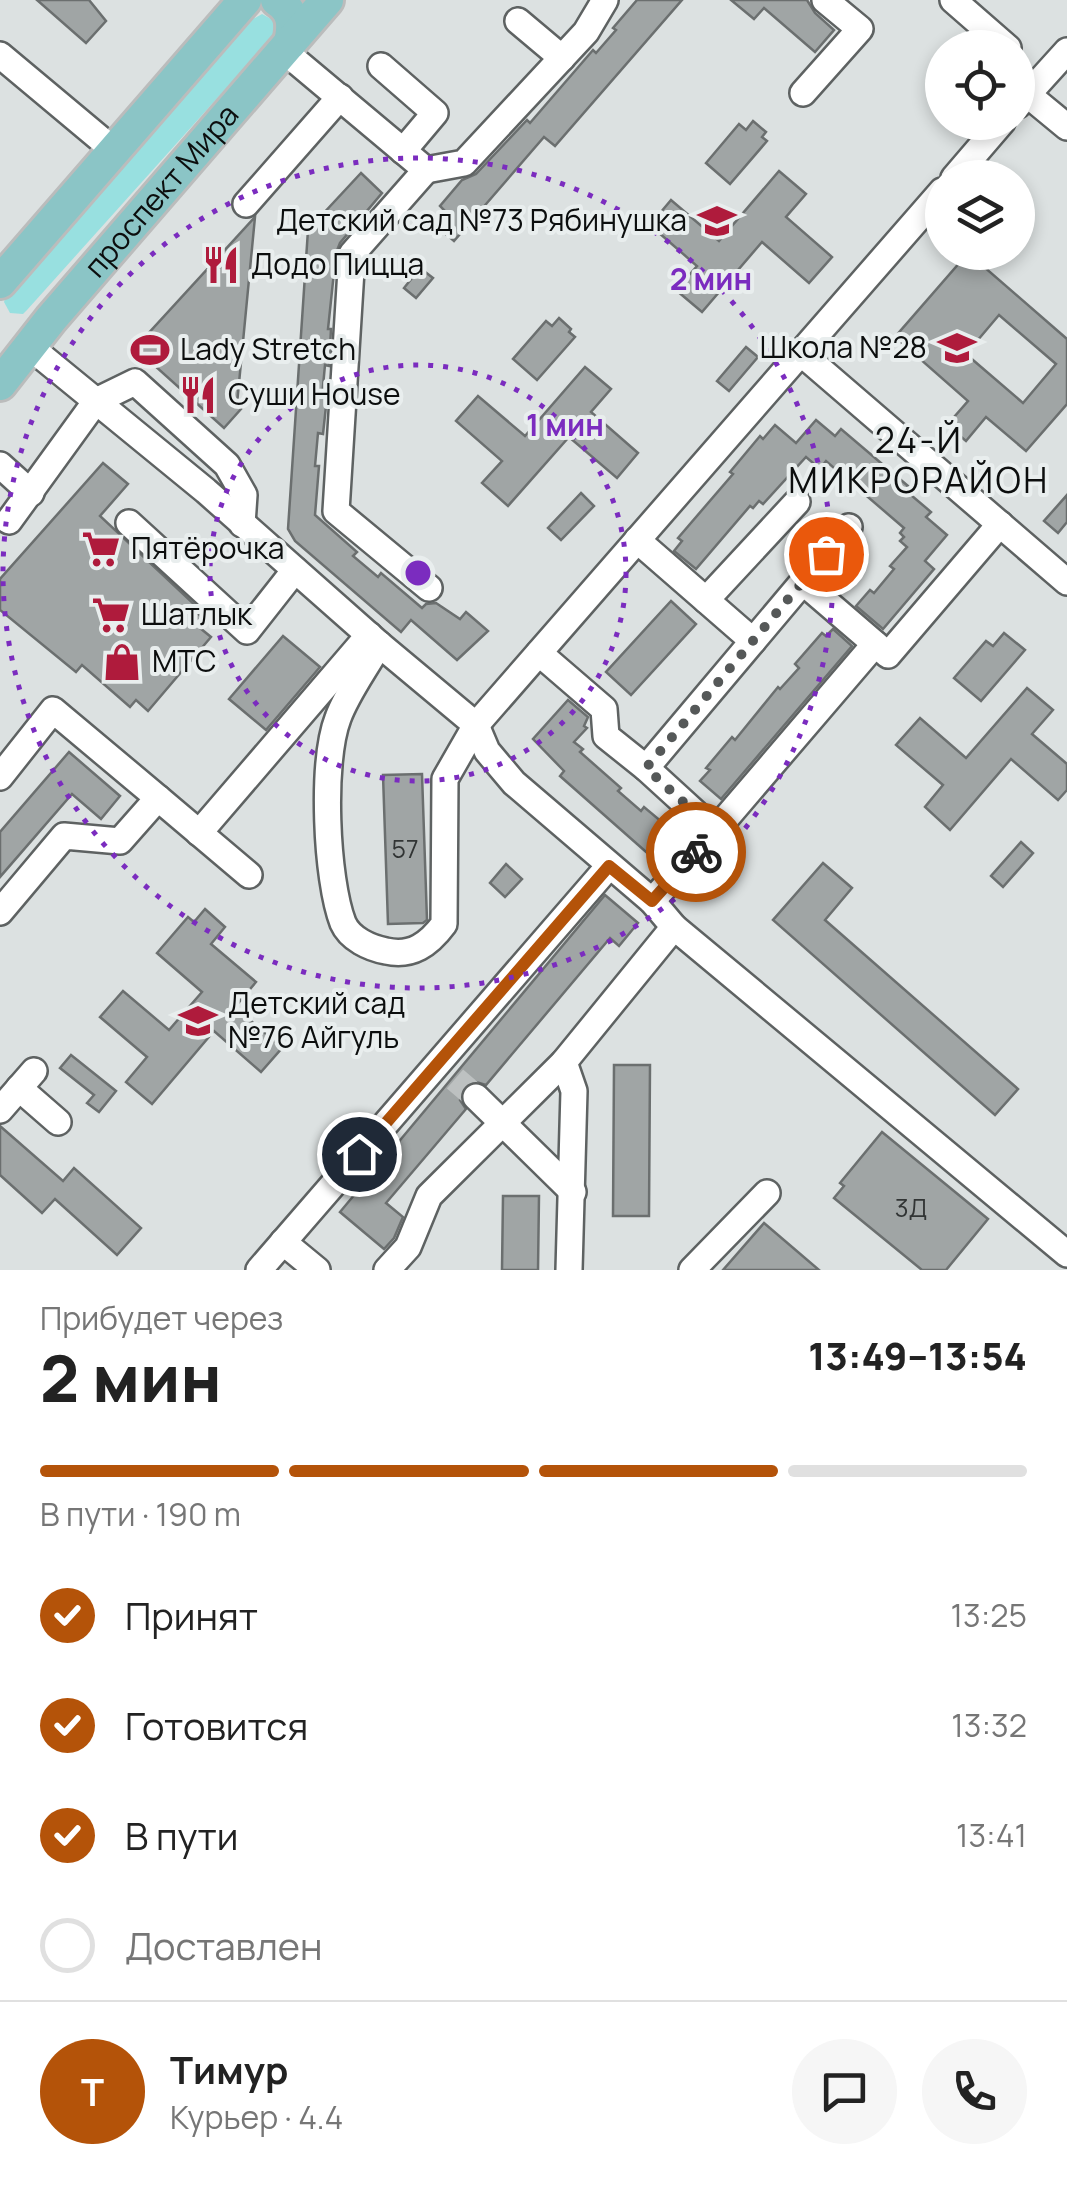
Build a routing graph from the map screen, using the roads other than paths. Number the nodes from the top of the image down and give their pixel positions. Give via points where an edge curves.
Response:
1 (278, 0) edge
2 (327, 0) edge
3 (605, 0) edge
4 (825, 0) edge
5 (953, 0) edge
6 (240, 1) edge
7 (518, 21) dead end
8 (987, 30) edge
9 (287, 47) junction
10 (1067, 51) edge
11 (0, 55) edge
12 (562, 58) junction
13 (382, 66) dead end
14 (1035, 86) edge
15 (803, 92) dead end
16 (340, 97) junction
17 (1035, 98) edge
18 (1067, 127) edge
19 (987, 140) edge
20 (403, 150) junction
21 (116, 152) junction
22 (969, 160) edge
23 (426, 170) junction
24 (246, 204) dead end
25 (925, 211) edge
26 (0, 282) edge
27 (15, 346) edge
28 (801, 353) junction
29 (0, 384) edge
30 (96, 401) junction
31 (0, 466) edge
32 (30, 493) junction
33 (797, 502) dead end
34 (9, 521) dead end
35 (129, 523) dead end
36 (242, 524) junction
37 (1000, 524) junction
38 (849, 527) dead end
39 (637, 540) junction
40 (294, 570) junction
41 (803, 582) junction
42 (1067, 582) edge
43 (429, 588) dead end
44 (706, 600) junction
45 (374, 640) junction
46 (753, 640) junction
47 (538, 653) junction
48 (891, 653) junction
49 (476, 725) junction
50 (646, 768) junction
51 (0, 777) edge
52 (158, 798) junction
53 (715, 831) junction
54 (199, 832) junction
55 (609, 866) junction
56 (249, 875) dead end
57 (652, 901) junction
58 (0, 912) edge
59 (674, 927) junction
60 (564, 1062) junction
61 (476, 1097) tunnel mouth
62 (0, 1110) edge
63 (58, 1122) dead end
64 (500, 1123) junction
65 (573, 1192) junction
66 (766, 1193) dead end
67 (283, 1242) junction
68 (1067, 1254) edge
69 (260, 1270) edge
70 (317, 1270) edge
71 (387, 1270) edge
72 (569, 1270) edge
73 (692, 1270) edge

1 - 9 main road via 292,18
2 - 9 main road, проспект Мира
3 - 12 street
4 - 15 street via 860,30
5 - 8 street
6 - 21 main road, проспект Мира
7 - 12 street
9 - 16 street
9 - 27 main road, проспект Мира
10 - 14 street
11 - 21 street
12 - 23 street via 464,163
13 - 20 street via 436,113
16 - 20 street
16 - 24 street
17 - 18 street
19 - 22 street
20 - 23 street
21 - 26 main road, проспект Мира
23 - 43 street via 352,254 336,512
25 - 28 street
27 - 29 main road, проспект Мира
27 - 30 street
28 - 37 street
28 - 39 street
30 - 32 street
30 - 36 street
30 - 36 street via 135,382 226,465 244,495
31 - 32 street
32 - 34 street
33 - 44 street
35 - 40 street via 247,631
36 - 40 street
37 - 42 street
37 - 48 street
38 - 41 street
39 - 44 street
39 - 47 street
40 - 45 street
41 - 46 street
41 - 48 street
44 - 46 street
45 - 49 street
45 - 49 street via 337,720 326,798 344,926 367,947 396,954 430,944 444,924 445,779
45 - 54 street
46 - 50 street
47 - 49 street
47 - 50 street via 604,709 606,736
48 - 53 street
49 - 55 street via 486,751 514,783
50 - 53 street
51 - 52 street via 53,710
52 - 54 street
52 - 58 street via 120,841 64,836
53 - 57 street
54 - 56 street
55 - 57 street
55 - 67 street via 445,1073
57 - 59 street
59 - 60 street
59 - 68 street
60 - 64 street
60 - 65 street via 574,1091
61 - 64 street
62 - 63 street via 26,1080
64 - 65 street
64 - 71 street via 429,1196 408,1247
65 - 72 street
66 - 73 street
67 - 69 street
67 - 70 street

